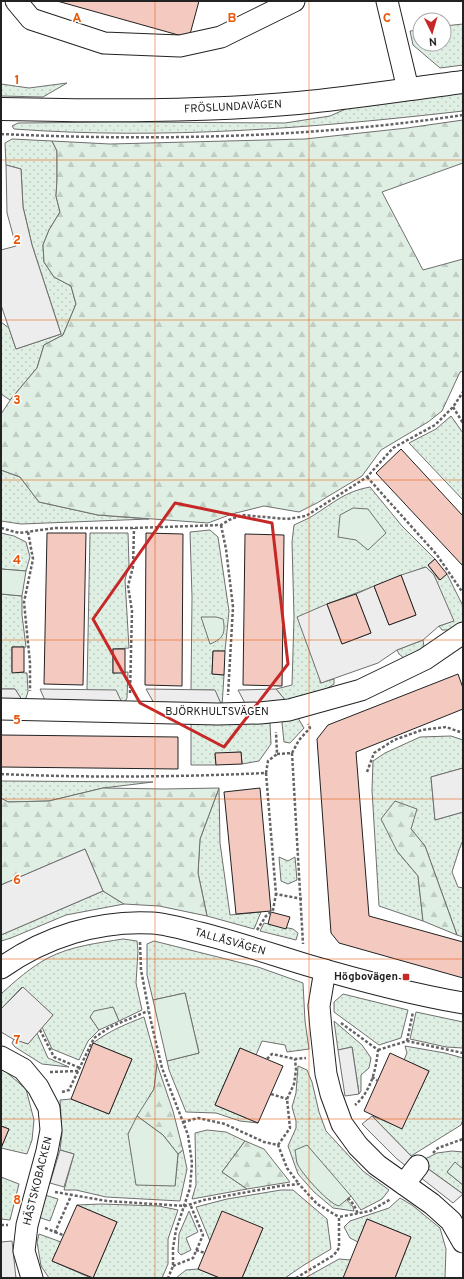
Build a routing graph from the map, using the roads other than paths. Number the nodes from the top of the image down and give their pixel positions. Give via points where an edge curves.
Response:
1 (16, 1) edge
2 (294, 1) edge
3 (387, 1) edge
4 (463, 82) edge
5 (408, 89) junction
6 (1, 109) edge
7 (463, 633) edge
8 (1, 709) edge
9 (1, 968) edge
10 (325, 970) junction
11 (463, 1003) edge
12 (1, 1057) edge
13 (418, 1166) road end
14 (398, 1190) junction
15 (463, 1242) edge
16 (32, 1278) edge

1 - 2 street via 31,19 104,43 180,46 221,37
3 - 5 street
4 - 5 main road, FRÖSLUNDAVÄGEN
5 - 6 main road, FRÖSLUNDAVÄGEN via 298,103 184,110
7 - 8 street, BJÖRKHULTSVÄGEN via 425,659 361,690 290,710 227,714
9 - 10 street, TALLÅSVÄGEN via 16,958 67,934 95,926 153,923 221,938
10 - 11 street, TALLÅSVÄGEN via 419,996
10 - 14 street via 319,1006 326,1074 331,1094 342,1124 358,1146 378,1165
12 - 16 street, HÄSTSKOBACKEN via 23,1069 38,1087 49,1108 51,1130 27,1222 24,1251
13 - 14 street
14 - 15 street via 432,1204 451,1221

